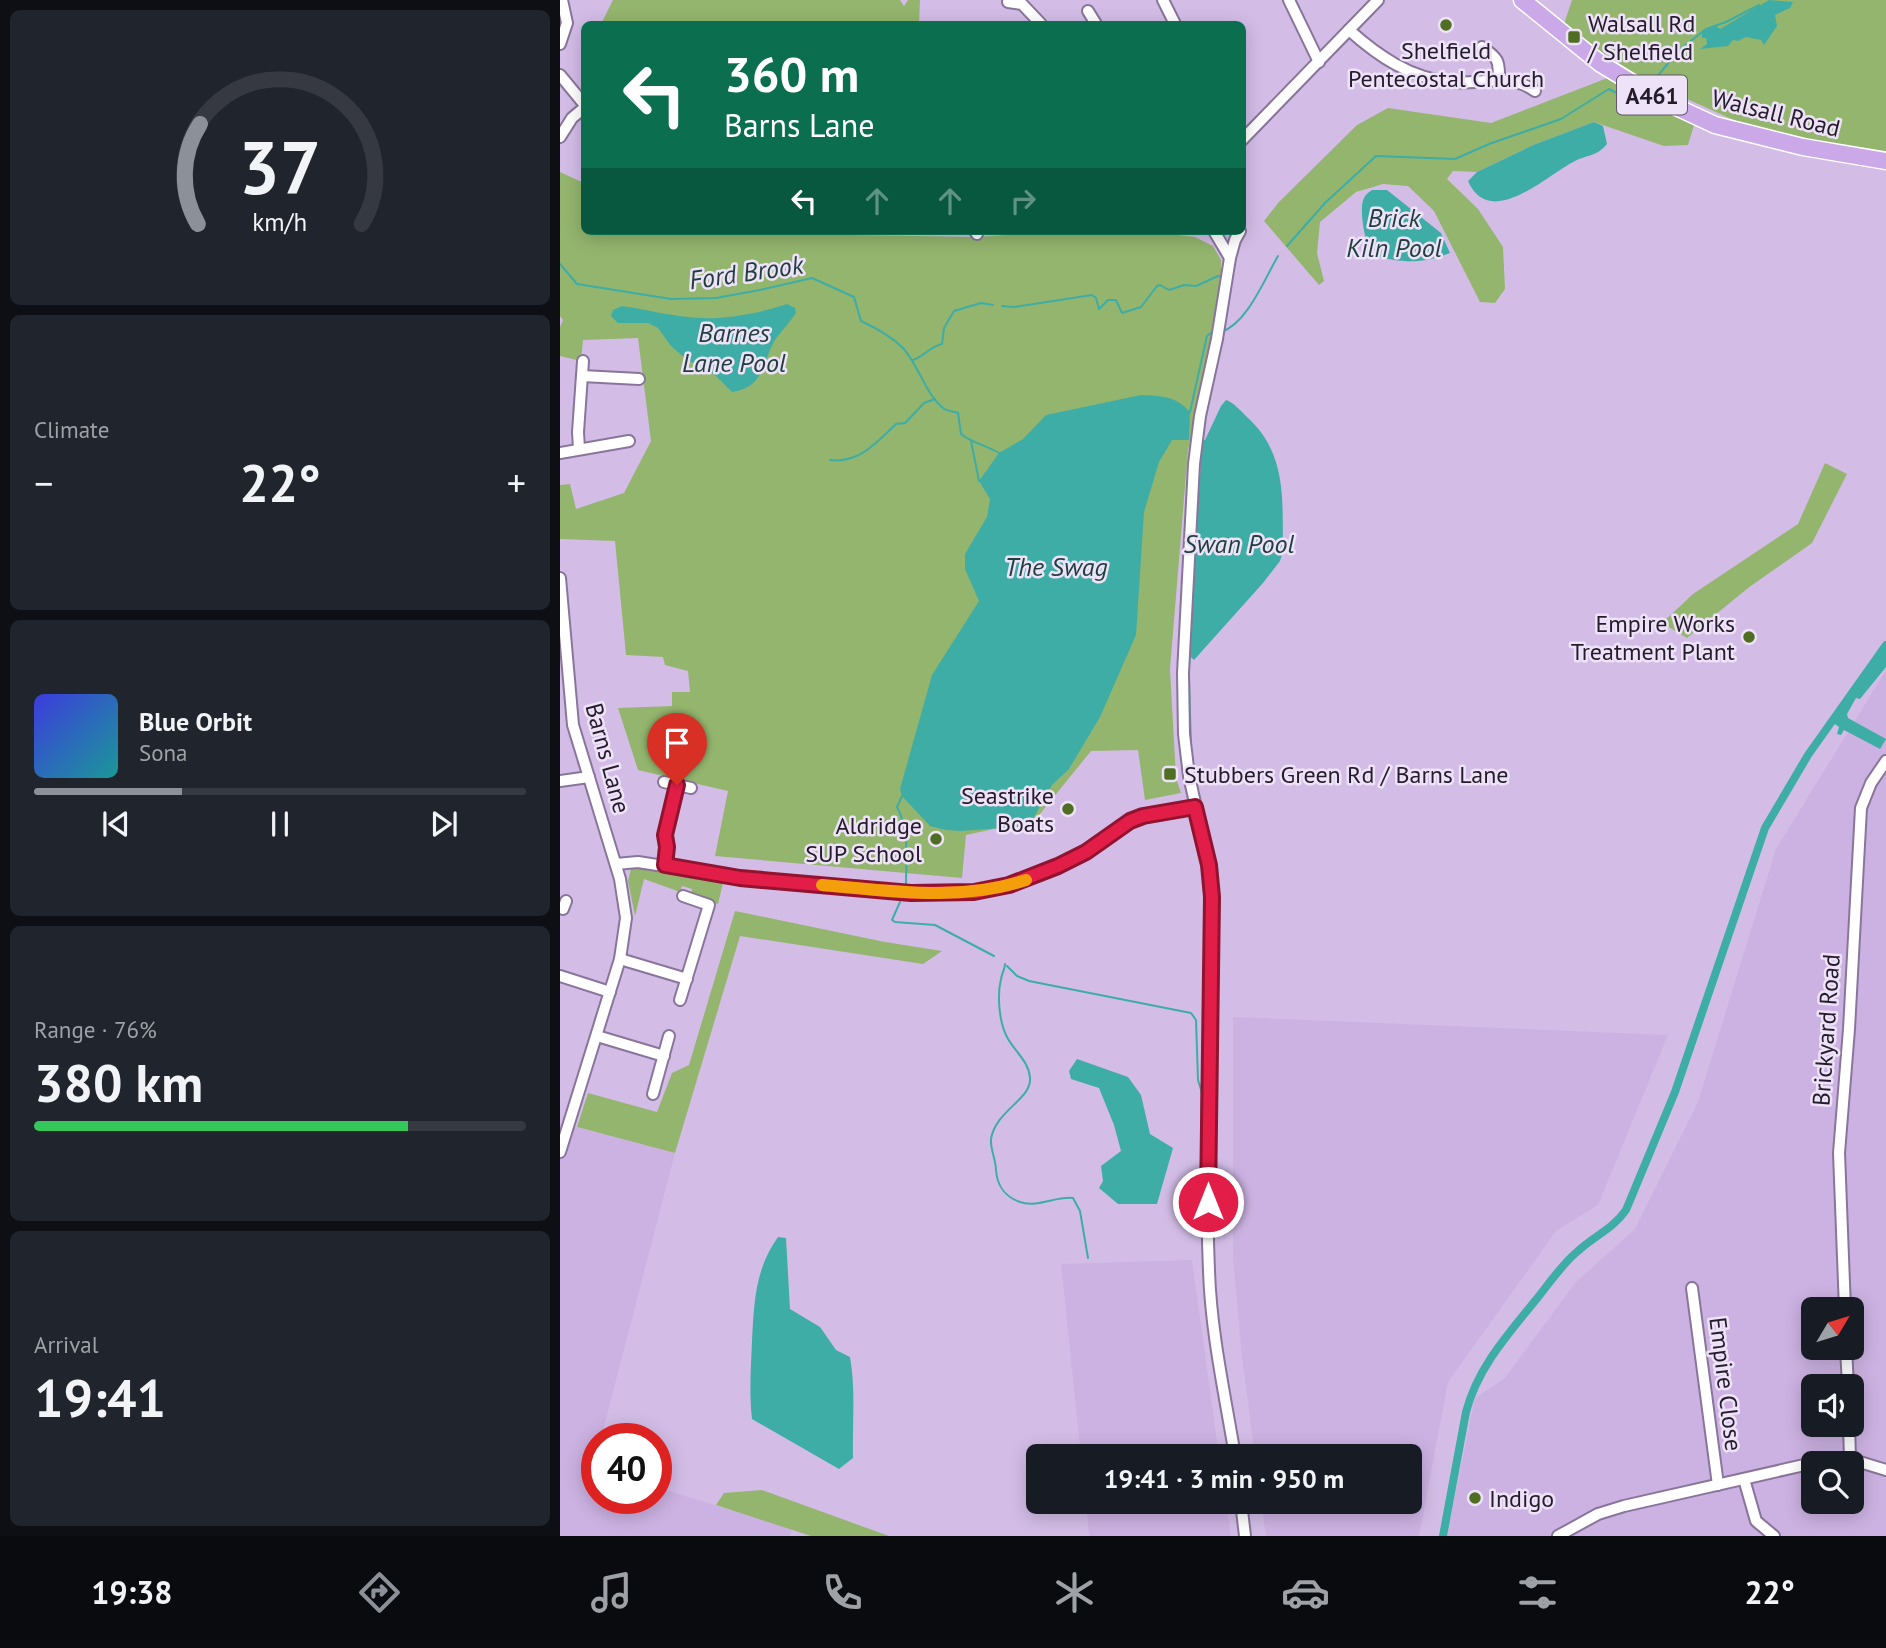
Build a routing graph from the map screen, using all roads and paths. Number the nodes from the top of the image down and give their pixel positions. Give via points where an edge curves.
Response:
1 (562, 0) edge
2 (1163, 0) edge
3 (1289, 0) edge
4 (1378, 0) edge
5 (1009, 2) dead end
6 (1022, 2) edge
7 (1528, 2) edge
8 (1038, 21) edge
9 (1174, 21) edge
10 (1349, 30) junction
11 (560, 44) edge
12 (1482, 47) dead end
13 (1319, 62) junction
14 (560, 75) edge
15 (1499, 81) junction
16 (1535, 91) dead end
17 (581, 102) edge
18 (581, 109) edge
19 (1246, 136) edge
20 (560, 137) edge
21 (1886, 161) edge
22 (1216, 236) edge
23 (1237, 236) edge
24 (1230, 258) junction
25 (583, 361) dead end
26 (582, 376) junction
27 (639, 379) dead end
28 (629, 441) dead end
29 (615, 444) junction
30 (579, 449) junction
31 (560, 453) edge
32 (616, 457) dead end
33 (560, 578) edge
34 (1886, 761) edge
35 (589, 777) junction
36 (560, 781) edge
37 (664, 782) dead end
38 (677, 785) junction
39 (691, 788) dead end
40 (1195, 807) junction
41 (616, 864) junction
42 (665, 865) junction
43 (683, 896) dead end
44 (620, 959) junction
45 (560, 976) edge
46 (687, 979) junction
47 (610, 992) junction
48 (680, 1000) dead end
49 (597, 1036) junction
50 (669, 1036) dead end
51 (664, 1056) junction
52 (653, 1094) dead end
53 (560, 1152) edge
54 (1692, 1288) dead end
55 (1845, 1297) edge
56 (1233, 1444) edge
57 (1864, 1462) edge
58 (1801, 1466) edge
59 (1886, 1470) edge
60 (1744, 1479) junction
61 (1718, 1485) junction
62 (1242, 1514) edge
63 (1245, 1536) edge
64 (1558, 1536) edge
65 (1774, 1536) edge

1 - 11 street via 567,23
2 - 9 street
3 - 13 street
4 - 10 street
5 - 6 street
6 - 8 street
7 - 21 highway, Walsall Road / A461 via 1601,64 1714,125 1803,148
10 - 13 street
10 - 15 street via 1371,50 1422,75 1447,82
12 - 15 street via 1499,63
13 - 19 street
14 - 17 street
15 - 16 street via 1514,80
18 - 20 street
22 - 23 street via 1230,243
22 - 24 street
23 - 24 street
24 - 40 street via 1197,434 1184,734
25 - 26 street
26 - 27 street via 622,374
26 - 30 street
28 - 29 street
29 - 30 street
29 - 32 street
30 - 31 street
33 - 35 street, Barns Lane via 571,715
34 - 55 street, Brickyard Road via 1861,808 1839,1153
35 - 36 street
35 - 41 street, Barns Lane
37 - 38 street
38 - 39 street
38 - 42 street via 665,835
40 - 42 street via 1130,821 1058,866 1009,885 974,892 911,893 740,878
40 - 56 street via 1212,897 1209,1272
41 - 42 street
41 - 44 street, Barns Lane via 625,918
43 - 46 street via 709,905
44 - 46 street
44 - 47 street, Barns Lane
45 - 47 street
46 - 48 street
47 - 49 street, Barns Lane
49 - 51 street
49 - 53 street, Barns Lane
50 - 51 street
51 - 52 street
54 - 61 street, Empire Close
57 - 59 street
58 - 60 street
60 - 61 street
60 - 65 street via 1756,1521
61 - 64 street via 1598,1514
62 - 63 street

